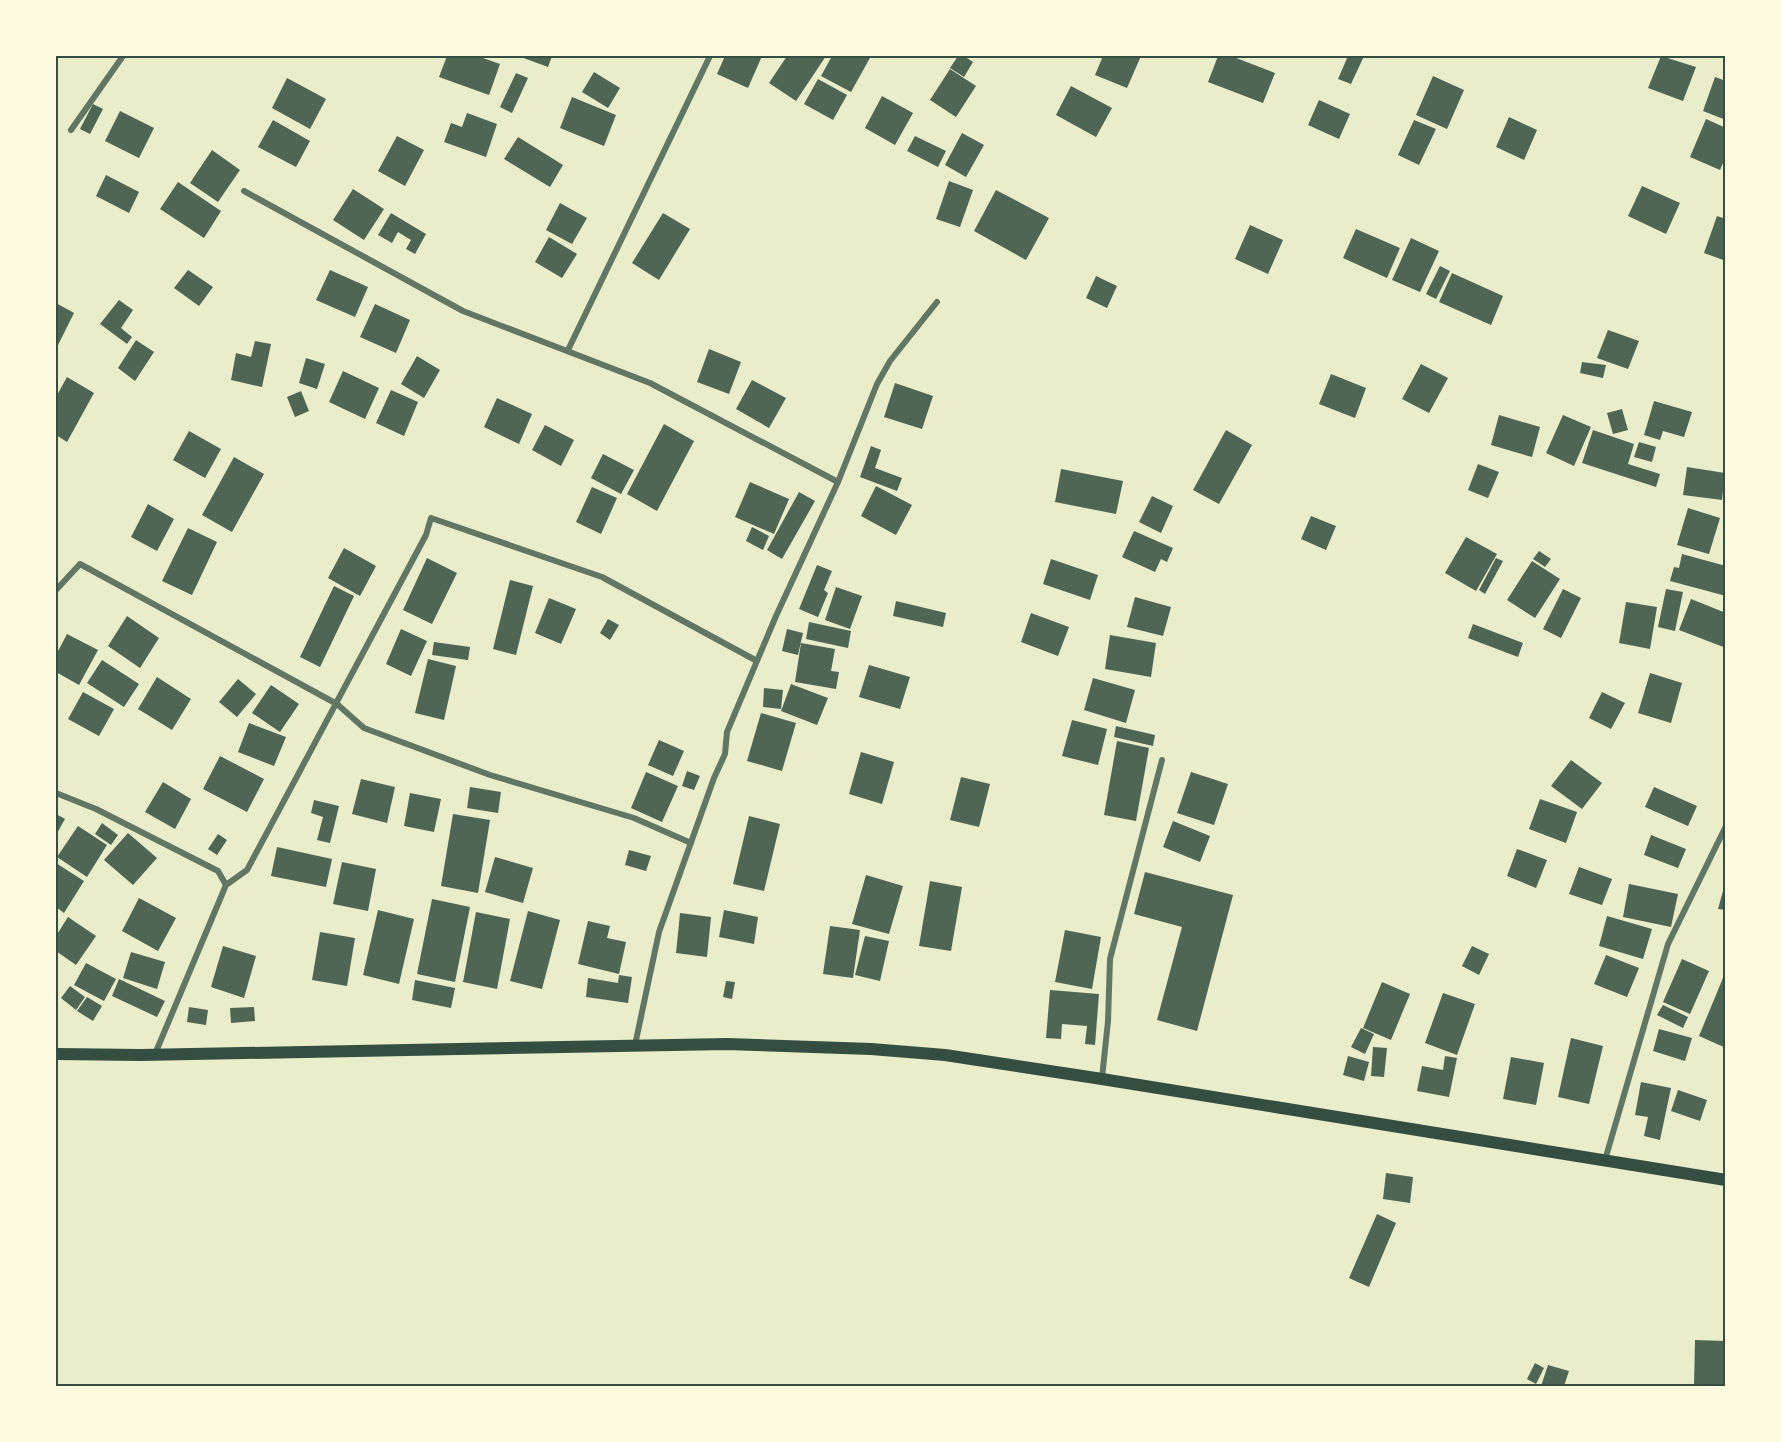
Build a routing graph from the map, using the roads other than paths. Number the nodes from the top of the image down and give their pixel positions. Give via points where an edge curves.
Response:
1 (123, 56) edge
2 (710, 56) edge
3 (71, 130) dead end
4 (244, 191) dead end
5 (937, 302) dead end
6 (568, 350) junction
7 (838, 482) junction
8 (56, 590) edge
9 (757, 661) junction
10 (337, 704) junction
11 (1162, 760) dead end
12 (56, 793) edge
13 (1725, 826) edge
14 (691, 843) junction
15 (226, 885) junction
16 (635, 1045) junction
17 (56, 1054) edge
18 (154, 1054) junction
19 (1102, 1079) junction
20 (1605, 1161) junction
21 (1725, 1180) edge

1 - 3 street
2 - 6 street
4 - 6 street via 463,311
5 - 7 street via 890,361
6 - 7 street via 650,382
7 - 9 street
8 - 10 street via 80,564
9 - 10 street via 602,577 431,518 426,535
9 - 14 street via 726,732 725,754
10 - 14 street via 364,728 490,775 634,818
10 - 15 street via 247,870
11 - 19 street via 1110,959
12 - 15 street via 218,871
13 - 20 street via 1668,944
14 - 16 street via 659,932
15 - 18 street
16 - 18 main road
16 - 19 main road via 871,1049 945,1055
17 - 18 main road
19 - 20 main road
20 - 21 main road

